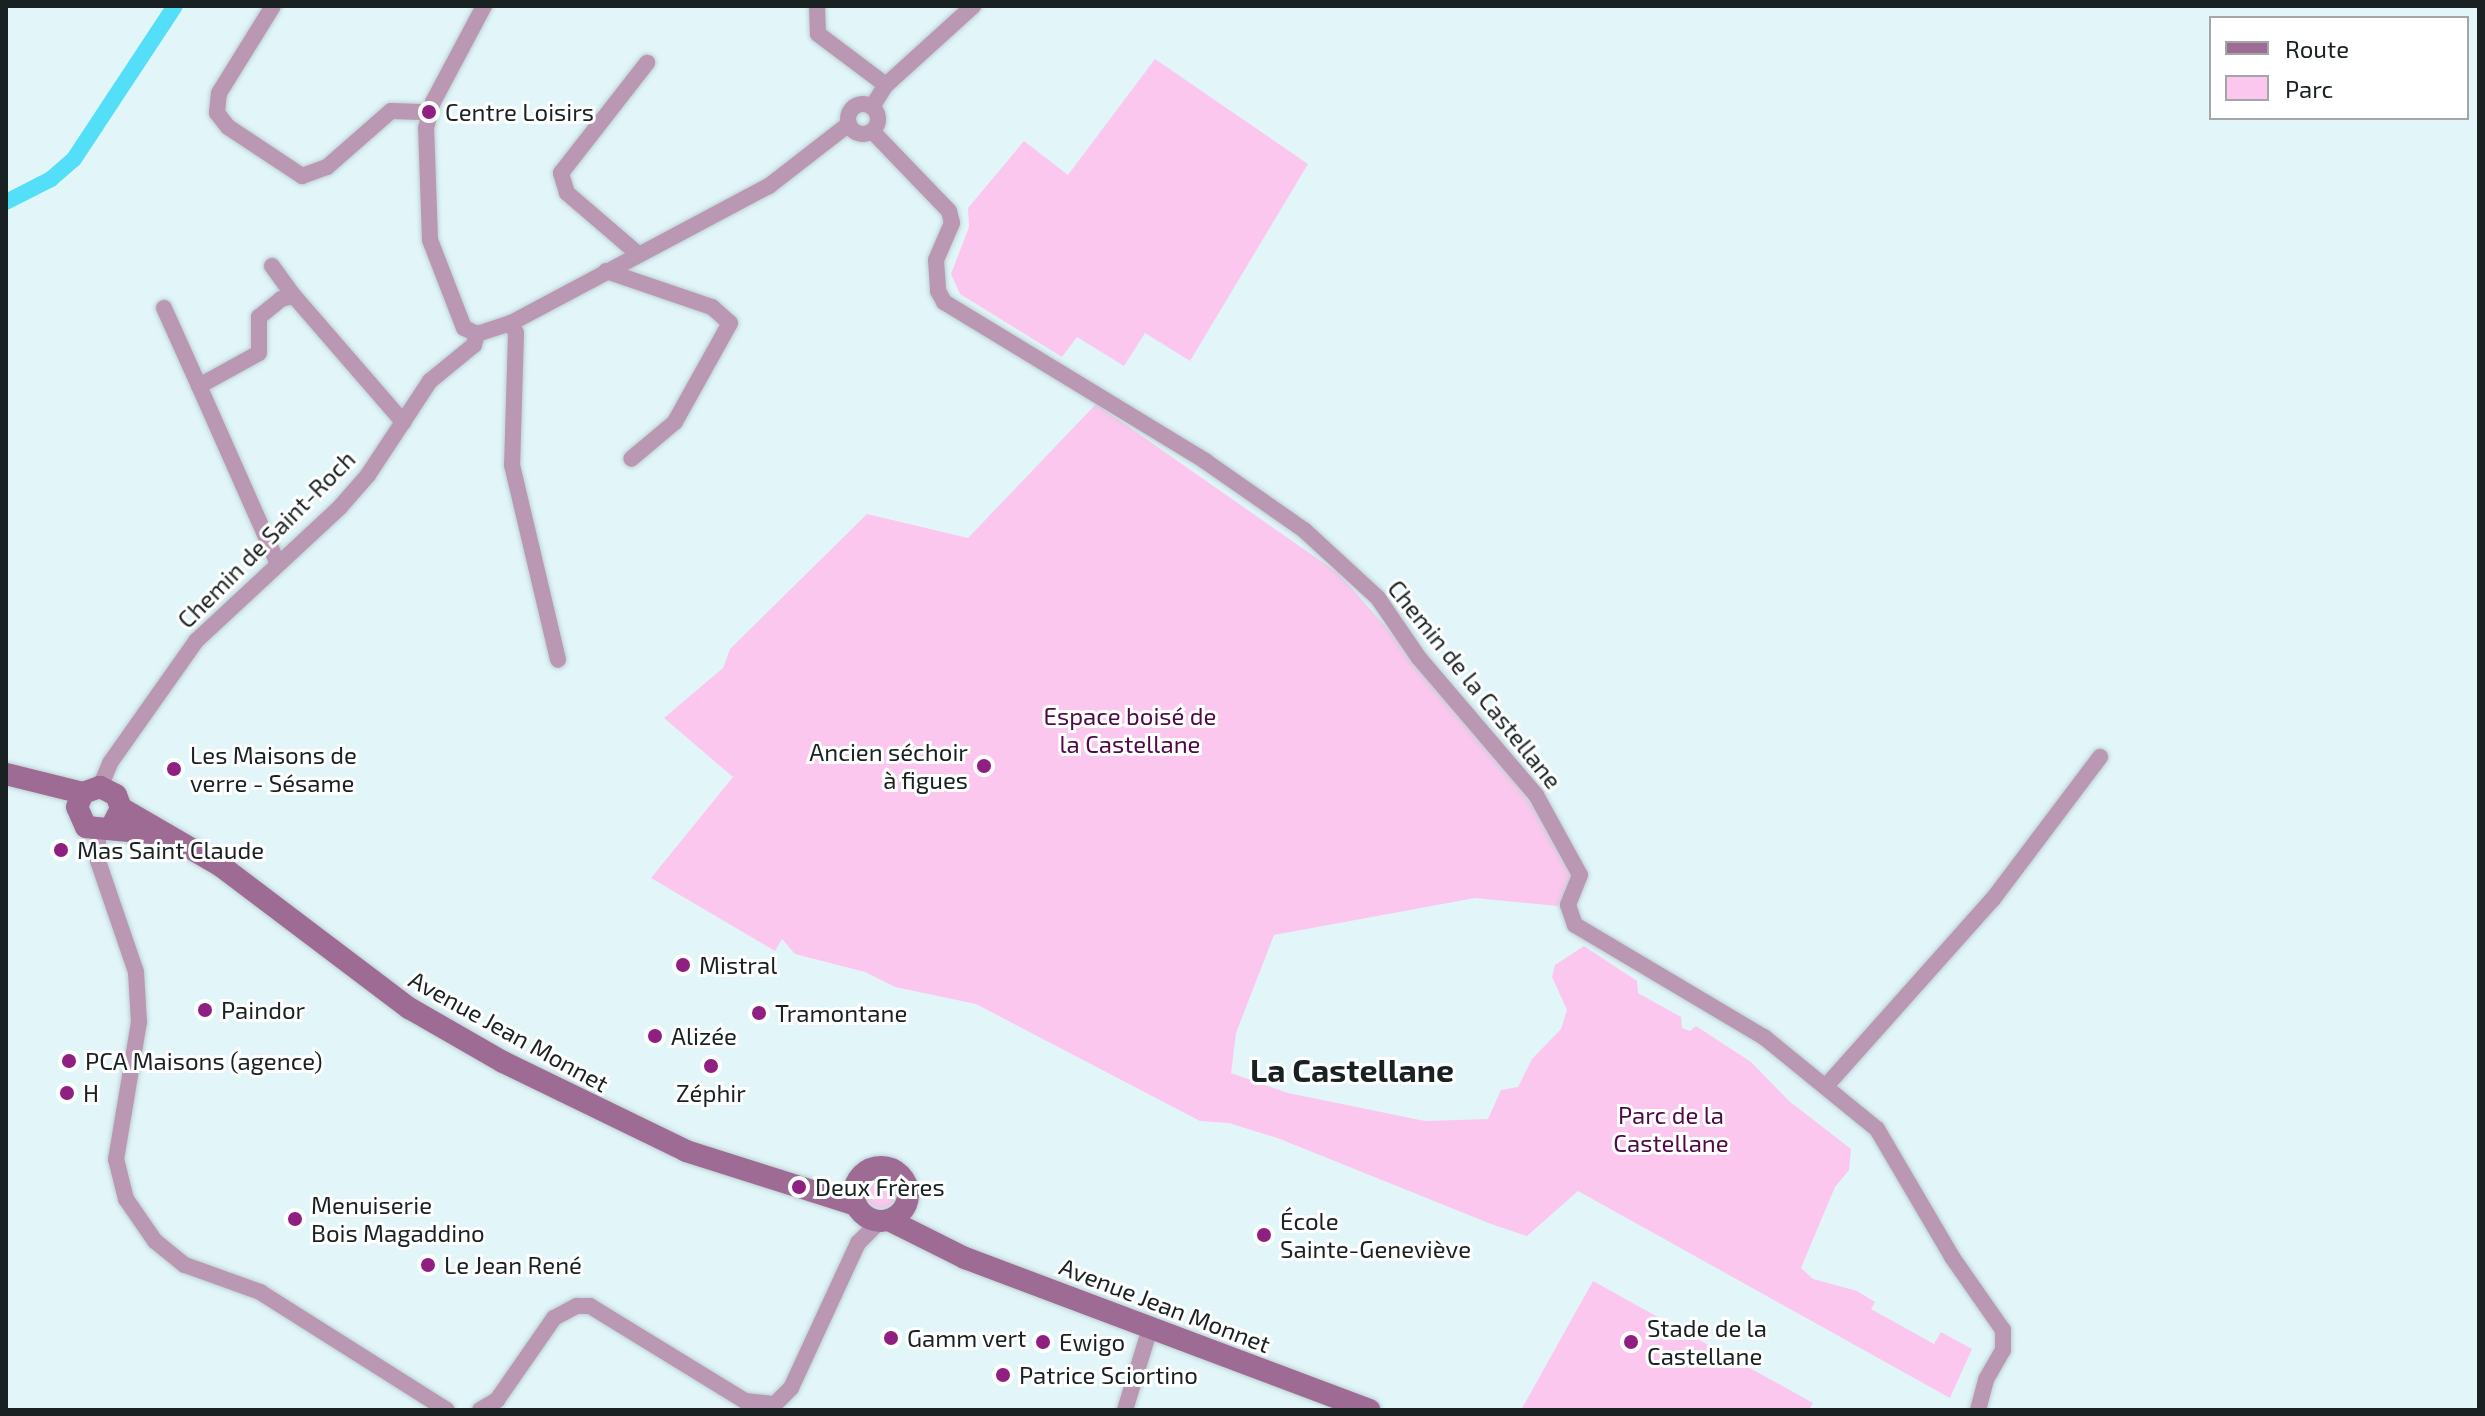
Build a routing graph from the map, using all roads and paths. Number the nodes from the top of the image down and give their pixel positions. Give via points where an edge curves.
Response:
1 (273, 6) edge
2 (484, 6) edge
3 (817, 6) edge
4 (973, 6) edge
5 (647, 63) dead end
6 (886, 85) junction
7 (872, 107) junction
8 (429, 112) junction
9 (849, 124) junction
10 (872, 131) junction
11 (638, 254) junction
12 (272, 266) dead end
13 (606, 271) junction
14 (294, 296) junction
15 (164, 308) dead end
16 (511, 323) junction
17 (467, 338) junction
18 (199, 386) junction
19 (403, 422) junction
20 (631, 459) dead end
21 (278, 564) junction
22 (558, 660) dead end
23 (2100, 757) dead end
24 (6, 774) edge
25 (6, 788) edge
26 (87, 798) junction
27 (110, 822) junction
28 (1827, 1085) junction
29 (862, 1174) junction
30 (809, 1189) junction
31 (908, 1202) junction
32 (857, 1206) junction
33 (885, 1221) junction
34 (858, 1243) junction
35 (943, 1247) junction
36 (1150, 1328) junction
37 (447, 1410) edge
38 (480, 1410) edge
39 (1125, 1410) edge
40 (1369, 1410) edge
41 (1978, 1410) edge

1 - 8 street via 219,93 217,113 228,127 302,176 327,167 391,111
2 - 8 street
3 - 6 street via 818,34
4 - 6 street
5 - 11 street via 561,173 567,193
6 - 7 street
7 - 9 street via 856,105
7 - 10 street via 877,122
8 - 17 street via 430,240
9 - 10 street via 858,133
9 - 11 street, Chemin de Saint-Roch via 769,186
10 - 28 street, Chemin de la Castellane via 949,211 952,223 936,260 944,302 1205,461 1304,530 1378,598 1419,658 1536,795 1580,875 1568,905 1575,925 1764,1037
11 - 13 street, Chemin de Saint-Roch
12 - 14 street
13 - 16 street, Chemin de Saint-Roch
13 - 20 street via 712,307 730,323 675,422
14 - 18 street via 281,299 259,317 259,353
14 - 19 street
15 - 18 street
16 - 17 street, Chemin de Saint-Roch
16 - 22 street via 516,333 512,465
17 - 19 street, Chemin de Saint-Roch
18 - 21 street
19 - 21 street, Chemin de Saint-Roch via 340,507
21 - 26 street, Chemin de Saint-Roch via 196,641
23 - 28 street via 1993,899
24 - 26 main road, Avenue Jean Monnet
25 - 26 main road, Avenue Jean Monnet
26 - 27 main road, Avenue Jean Monnet via 86,827
26 - 27 main road, Avenue Jean Monnet via 116,795
27 - 30 main road, Avenue Jean Monnet via 171,839 233,874 409,1008 503,1062 686,1151 740,1173
27 - 37 street via 98,861 136,972 139,1022 116,1159 126,1199 155,1241 185,1265 260,1292
28 - 41 street, Chemin de la Castellane via 1877,1129 1952,1257 2003,1330 2003,1350 1986,1380
29 - 30 main road, Avenue Jean Monnet
29 - 31 main road via 878,1166 896,1170 907,1184
29 - 32 main road via 854,1189
30 - 32 main road, Avenue Jean Monnet
31 - 33 main road
31 - 35 main road
32 - 33 main road
32 - 34 street
33 - 34 street
33 - 35 main road, Avenue Jean Monnet
34 - 38 street via 791,1388 775,1404 745,1401 590,1306 577,1306 554,1318 497,1400
35 - 36 main road, Avenue Jean Monnet
36 - 39 street
36 - 40 main road, Avenue Jean Monnet

